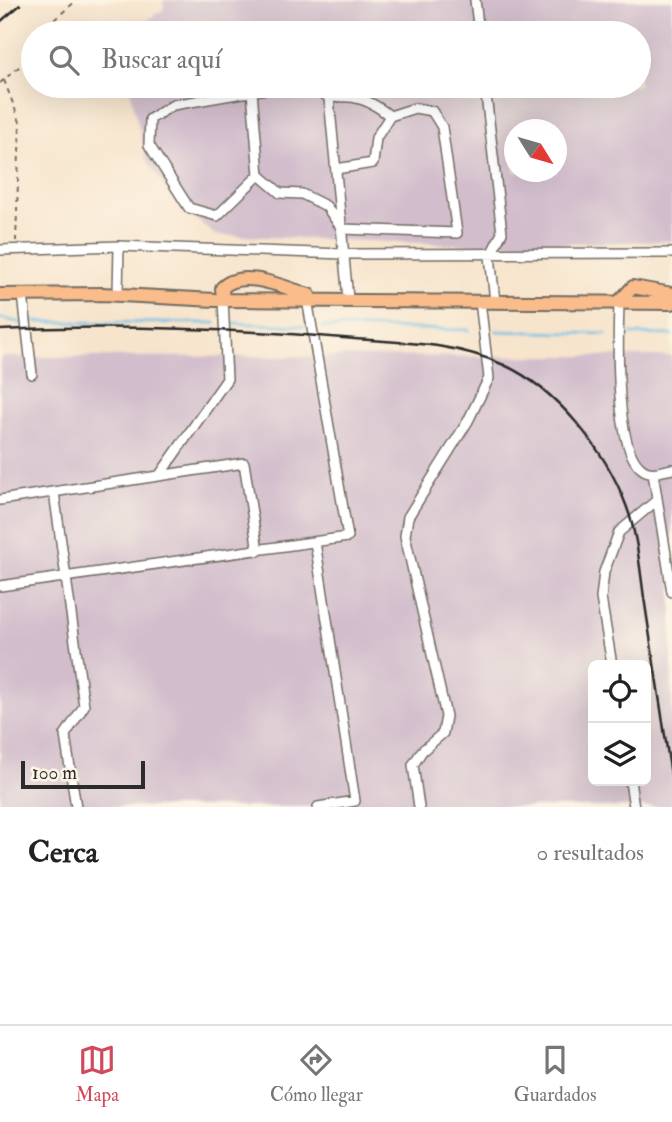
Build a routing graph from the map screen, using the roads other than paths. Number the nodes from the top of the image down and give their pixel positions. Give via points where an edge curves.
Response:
1 (475, 0) edge
2 (478, 21) edge
3 (212, 98) edge
4 (253, 98) edge
5 (330, 98) edge
6 (358, 98) edge
7 (486, 98) edge
8 (390, 116) junction
9 (336, 169) junction
10 (259, 175) junction
11 (342, 229) junction
12 (119, 246) junction
13 (0, 250) edge
14 (672, 253) edge
15 (344, 254) junction
16 (490, 256) junction
17 (672, 294) edge
18 (0, 295) edge
19 (23, 295) junction
20 (118, 295) junction
21 (307, 299) junction
22 (323, 299) junction
23 (348, 299) junction
24 (223, 300) junction
25 (480, 301) junction
26 (495, 301) junction
27 (619, 302) junction
28 (672, 303) edge
29 (32, 374) dead end
30 (672, 469) edge
31 (653, 473) junction
32 (159, 476) junction
33 (54, 492) junction
34 (0, 500) edge
35 (657, 500) junction
36 (315, 542) junction
37 (258, 551) junction
38 (66, 577) junction
39 (0, 586) edge
40 (672, 592) edge
41 (611, 660) edge
42 (631, 786) edge
43 (76, 807) edge
44 (318, 807) edge
45 (419, 807) edge
46 (635, 807) edge

1 - 2 lane
3 - 10 lane via 173,105 150,119 149,145 189,208 218,216
4 - 10 lane
5 - 9 lane
6 - 8 lane via 371,101
7 - 16 lane via 502,233
8 - 9 lane via 376,138 373,163
8 - 11 lane via 415,108 432,111 442,127 457,233
9 - 11 lane
10 - 11 lane via 280,193 302,194 326,206
11 - 15 lane
12 - 13 lane
12 - 15 lane
12 - 20 lane
14 - 16 lane
15 - 16 lane
15 - 23 lane
16 - 26 lane
17 - 27 main road via 633,288
18 - 19 main road
19 - 20 main road
19 - 29 lane
20 - 24 main road
21 - 22 main road
21 - 24 main road
21 - 36 lane via 348,537
22 - 23 main road
22 - 24 main road via 242,278 222,288
23 - 25 main road
24 - 32 lane via 227,380
25 - 26 main road
25 - 45 lane via 489,378 468,421 408,517 405,536 446,716 443,733 413,765
26 - 27 main road
27 - 28 main road
27 - 31 lane via 618,384 628,449 640,468
30 - 31 lane
31 - 35 lane
32 - 33 lane
32 - 37 lane via 244,463
33 - 34 lane
33 - 38 lane
35 - 40 lane
35 - 41 lane via 619,532 604,572 601,598
36 - 37 lane
36 - 44 lane via 355,801
37 - 38 lane
38 - 39 lane
38 - 43 lane via 84,706 65,735
42 - 46 lane

